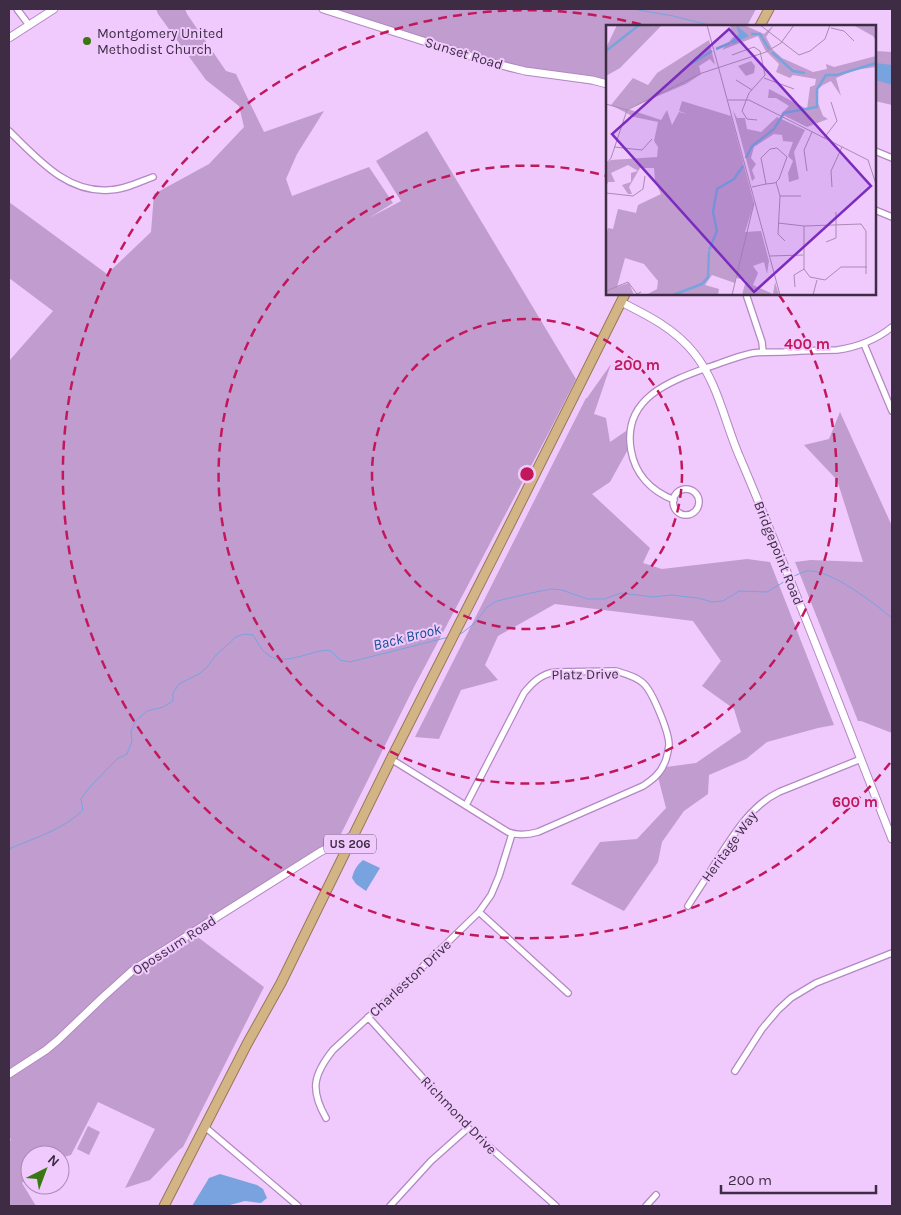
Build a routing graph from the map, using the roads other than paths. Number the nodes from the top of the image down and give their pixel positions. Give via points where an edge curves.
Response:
1 (17, 9) edge
2 (54, 9) edge
3 (323, 9) edge
4 (769, 9) edge
5 (29, 25) junction
6 (761, 25) edge
7 (9, 38) edge
8 (606, 84) edge
9 (9, 131) edge
10 (876, 151) edge
11 (892, 158) edge
12 (153, 177) dead end
13 (876, 210) edge
14 (892, 217) edge
15 (746, 295) edge
16 (623, 298) edge
17 (892, 327) edge
18 (864, 344) junction
19 (763, 352) junction
20 (705, 369) junction
21 (892, 411) edge
22 (674, 500) junction
23 (391, 758) junction
24 (861, 760) junction
25 (466, 806) junction
26 (512, 834) junction
27 (891, 834) edge
28 (354, 835) junction
29 (688, 906) dead end
30 (479, 912) junction
31 (892, 953) edge
32 (568, 993) dead end
33 (368, 1017) junction
34 (735, 1072) dead end
35 (9, 1074) edge
36 (326, 1118) dead end
37 (205, 1127) junction
38 (468, 1128) junction
39 (656, 1195) dead end
40 (164, 1206) edge
41 (298, 1206) edge
42 (390, 1206) edge
43 (556, 1206) edge
44 (646, 1206) edge

1 - 5 street
2 - 5 street
3 - 8 street, Sunset Road via 489,62
4 - 6 highway
5 - 7 street
9 - 12 street via 52,172 75,185 110,190
10 - 11 street
13 - 14 street
15 - 19 street
16 - 20 street, Bridgepoint Road via 670,329 687,344
16 - 23 highway, US 206
17 - 18 street
18 - 19 street via 837,350
18 - 21 street
19 - 20 street
20 - 22 street via 653,393 642,403 632,423 630,444 637,470 653,489
20 - 24 street, Bridgepoint Road
22 - 22 street via 677,512 685,515 694,513 698,506 698,498 689,490 678,493
23 - 25 street
23 - 28 highway, US 206
24 - 27 street, Bridgepoint Road
24 - 29 street, Heritage Way via 772,795 759,805 743,821
25 - 26 street
25 - 26 street, Platz Drive via 524,693 541,676 555,672 616,671 640,681 651,693 668,735 666,759 660,771 643,786 538,832
26 - 30 street, Charleston Drive via 491,895
28 - 35 street, Opossum Road via 320,852 133,970 58,1040
28 - 37 highway, US 206
30 - 32 street
30 - 33 street, Charleston Drive
31 - 34 street via 816,983 791,998 762,1029
33 - 36 street, Charleston Drive via 323,1062 316,1096
33 - 38 street, Richmond Drive
37 - 40 highway, US 206
37 - 41 street
38 - 42 street via 431,1161
38 - 43 street, Richmond Drive
39 - 44 street

